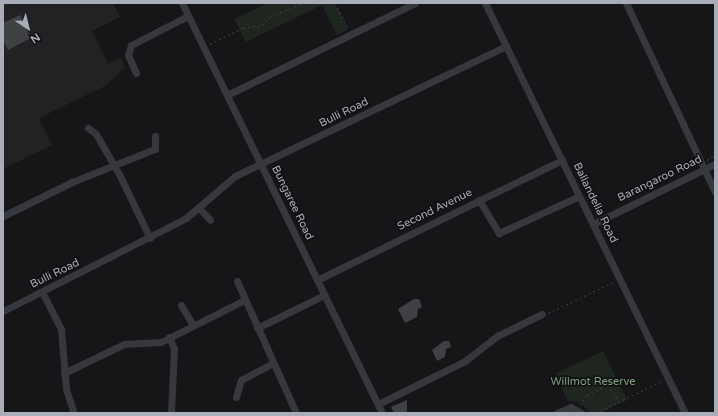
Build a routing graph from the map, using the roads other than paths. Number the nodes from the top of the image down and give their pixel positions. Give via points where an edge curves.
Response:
1 (415, 3) edge
2 (486, 3) edge
3 (626, 3) edge
4 (185, 4) edge
5 (188, 16) junction
6 (506, 46) junction
7 (136, 73) dead end
8 (227, 95) junction
9 (88, 128) dead end
10 (155, 136) dead end
11 (562, 160) junction
12 (715, 164) edge
13 (261, 165) junction
14 (115, 168) junction
15 (704, 170) junction
16 (715, 192) edge
17 (579, 196) junction
18 (479, 200) junction
19 (199, 208) junction
20 (3, 216) edge
21 (210, 220) dead end
22 (593, 224) junction
23 (150, 238) junction
24 (317, 280) junction
25 (237, 282) dead end
26 (42, 292) junction
27 (324, 295) junction
28 (244, 300) junction
29 (181, 305) dead end
30 (3, 311) edge
31 (542, 314) road end
32 (193, 325) junction
33 (257, 328) junction
34 (170, 337) junction
35 (273, 363) junction
36 (64, 373) junction
37 (236, 398) dead end
38 (378, 404) junction
39 (579, 411) edge
40 (74, 413) edge
41 (171, 413) edge
42 (296, 413) edge
43 (382, 413) edge
44 (557, 413) edge
45 (685, 413) edge

1 - 8 street
2 - 6 street, Ballandella Road
3 - 15 street
4 - 5 street, Bungaree Road
5 - 7 street via 131,45 128,55
5 - 8 street, Bungaree Road
6 - 11 street, Ballandella Road
6 - 13 street, Bulli Road
8 - 13 street, Bungaree Road
9 - 14 street via 96,134
10 - 14 street via 155,149
11 - 17 street, Ballandella Road
11 - 18 street, Second Avenue
12 - 15 street, Barangaroo Road
13 - 19 street, Bulli Road via 228,180
13 - 24 street, Bungaree Road
14 - 20 street via 72,182
14 - 23 street
15 - 16 street
15 - 22 street, Barangaroo Road
17 - 18 street via 499,232
17 - 22 street, Ballandella Road
18 - 24 street, Second Avenue
19 - 21 street
19 - 23 street, Bulli Road
22 - 45 street, Ballandella Road
23 - 26 street, Bulli Road
24 - 27 street, Bungaree Road
25 - 28 street
26 - 30 street, Bulli Road
26 - 36 street via 61,329
27 - 33 street
27 - 38 street, Bungaree Road
28 - 32 street
28 - 33 street
29 - 32 street
31 - 38 street via 497,336 465,361
32 - 34 street
33 - 35 street
34 - 36 street via 155,343 124,344
34 - 41 street via 174,350
35 - 37 street via 241,380
35 - 42 street
36 - 40 street
38 - 43 street, Bungaree Road
39 - 44 street via 571,407

